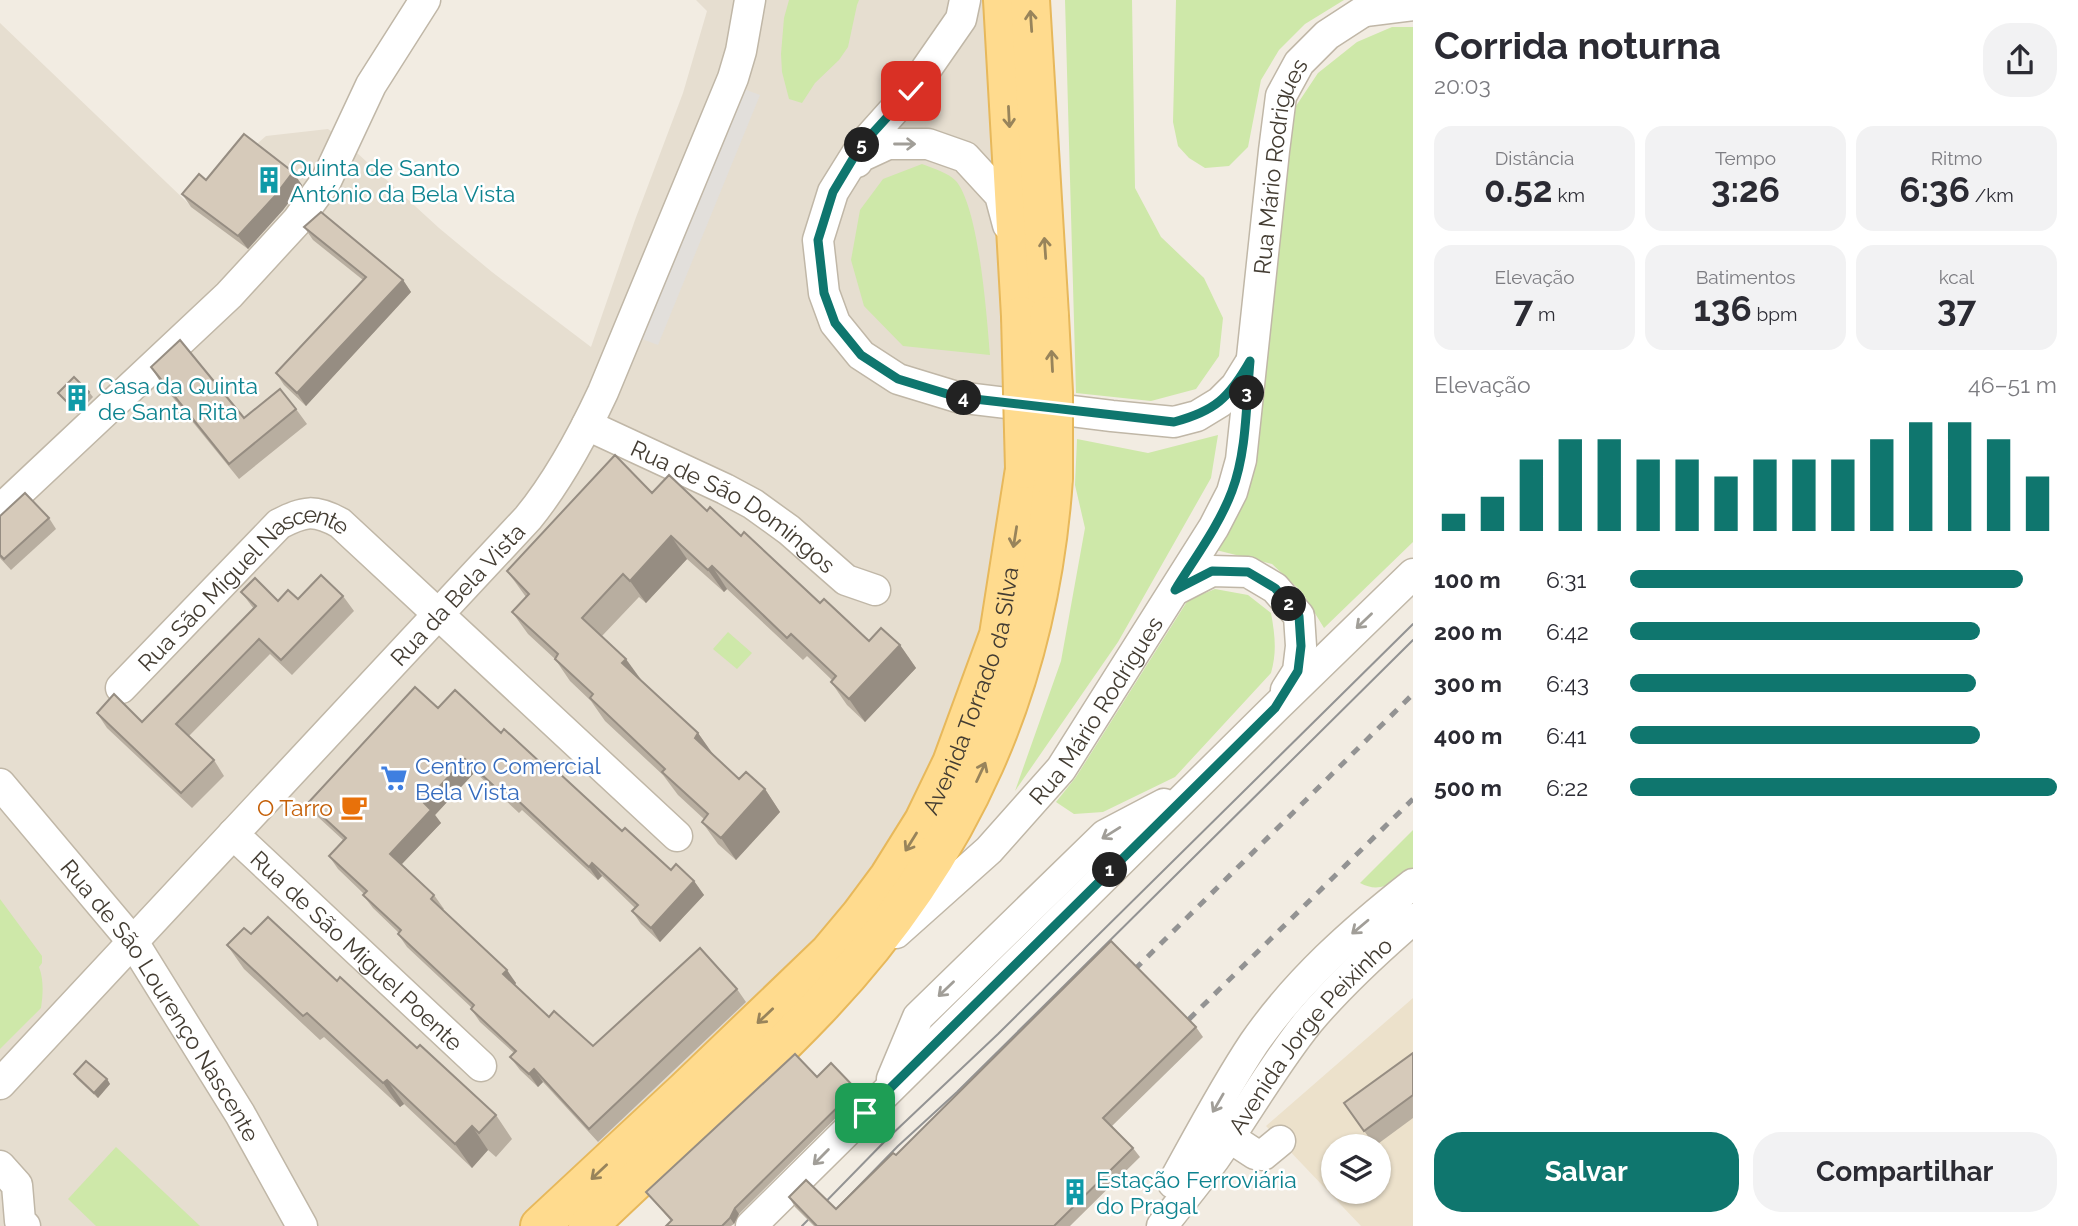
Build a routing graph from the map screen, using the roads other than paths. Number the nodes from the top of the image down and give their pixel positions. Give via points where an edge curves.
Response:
1 (425, 0) edge
2 (750, 0) edge
3 (965, 0) edge
4 (1003, 0) edge
5 (1030, 0) edge
6 (1374, 5) edge
7 (1413, 5) edge
8 (833, 192) junction
9 (1017, 261) junction
10 (1035, 316) junction
11 (1250, 361) junction
12 (587, 425) junction
13 (1039, 474) junction
14 (0, 510) edge
15 (1413, 574) edge
16 (875, 590) dead end
17 (1175, 590) junction
18 (438, 615) junction
19 (121, 688) dead end
20 (1275, 708) junction
21 (0, 784) edge
22 (233, 834) junction
23 (677, 836) dead end
24 (1413, 884) edge
25 (1413, 919) edge
26 (133, 942) junction
27 (851, 972) junction
28 (481, 1066) dead end
29 (0, 1084) edge
30 (1280, 1141) dead end
31 (1222, 1148) junction
32 (0, 1166) edge
33 (1173, 1183) dead end
34 (20, 1224) edge
35 (302, 1226) edge
36 (540, 1226) edge
37 (587, 1226) edge
38 (751, 1226) edge
39 (1162, 1226) edge
40 (1190, 1226) edge

1 - 14 street via 371,85 326,181 297,220 229,295
2 - 12 street, Rua da Bela Vista via 733,79
3 - 8 street via 961,19 911,91 860,147
4 -> 9 main road, Avenida Torrado da Silva
10 -> 5 main road, Avenida Torrado da Silva
6 - 7 street, Rua Mário Rodrigues
6 - 11 street, Rua Mário Rodrigues via 1327,35 1300,63 1281,96
8 -> 9 street via 860,157 888,144 928,144 965,157 1000,195
8 - 11 street via 818,240 824,293 835,323 861,355 898,379 957,397 1174,422 1197,416 1220,402
9 - 10 main road, Avenida Torrado da Silva
10 - 13 main road, Avenida Torrado da Silva, bridge via 1053,392
11 - 17 street, Rua Mário Rodrigues via 1241,460 1232,492
12 - 16 street, Rua de São Domingos via 753,504 846,580
12 - 18 street, Rua da Bela Vista via 542,500
27 -> 13 main road, Avenida Torrado da Silva via 932,864 996,739 1020,667 1046,553
13 -> 36 main road, Avenida Torrado da Silva via 999,635 952,763 924,821 889,877 829,953
15 -> 20 street
17 - 20 street via 1212,571 1248,572 1275,588 1299,616 1298,671
17 - 27 street, Rua Mário Rodrigues via 1061,768 989,850
18 - 19 street, Rua São Miguel Nascente via 340,523 321,513 300,514 279,524
18 - 22 street, Rua da Bela Vista
18 - 23 street, Rua São Miguel Nascente
20 -> 38 street
21 - 26 street, Rua de São Lourenço Nascente
22 - 26 street, Rua da Bela Vista
22 - 28 street, Rua de São Miguel Poente
24 -> 33 street via 1346,938 1282,1007 1232,1079
25 - 31 street, Avenida Jorge Peixinho via 1316,1013
26 - 29 street, Rua da Bela Vista
26 - 35 street, Rua de São Lourenço Nascente via 240,1114
27 - 37 main road, Avenida Torrado da Silva via 773,1054
30 - 31 street via 1263,1155
31 - 39 street, Avenida Jorge Peixinho
31 - 40 street via 1196,1195
32 - 34 street via 17,1185

